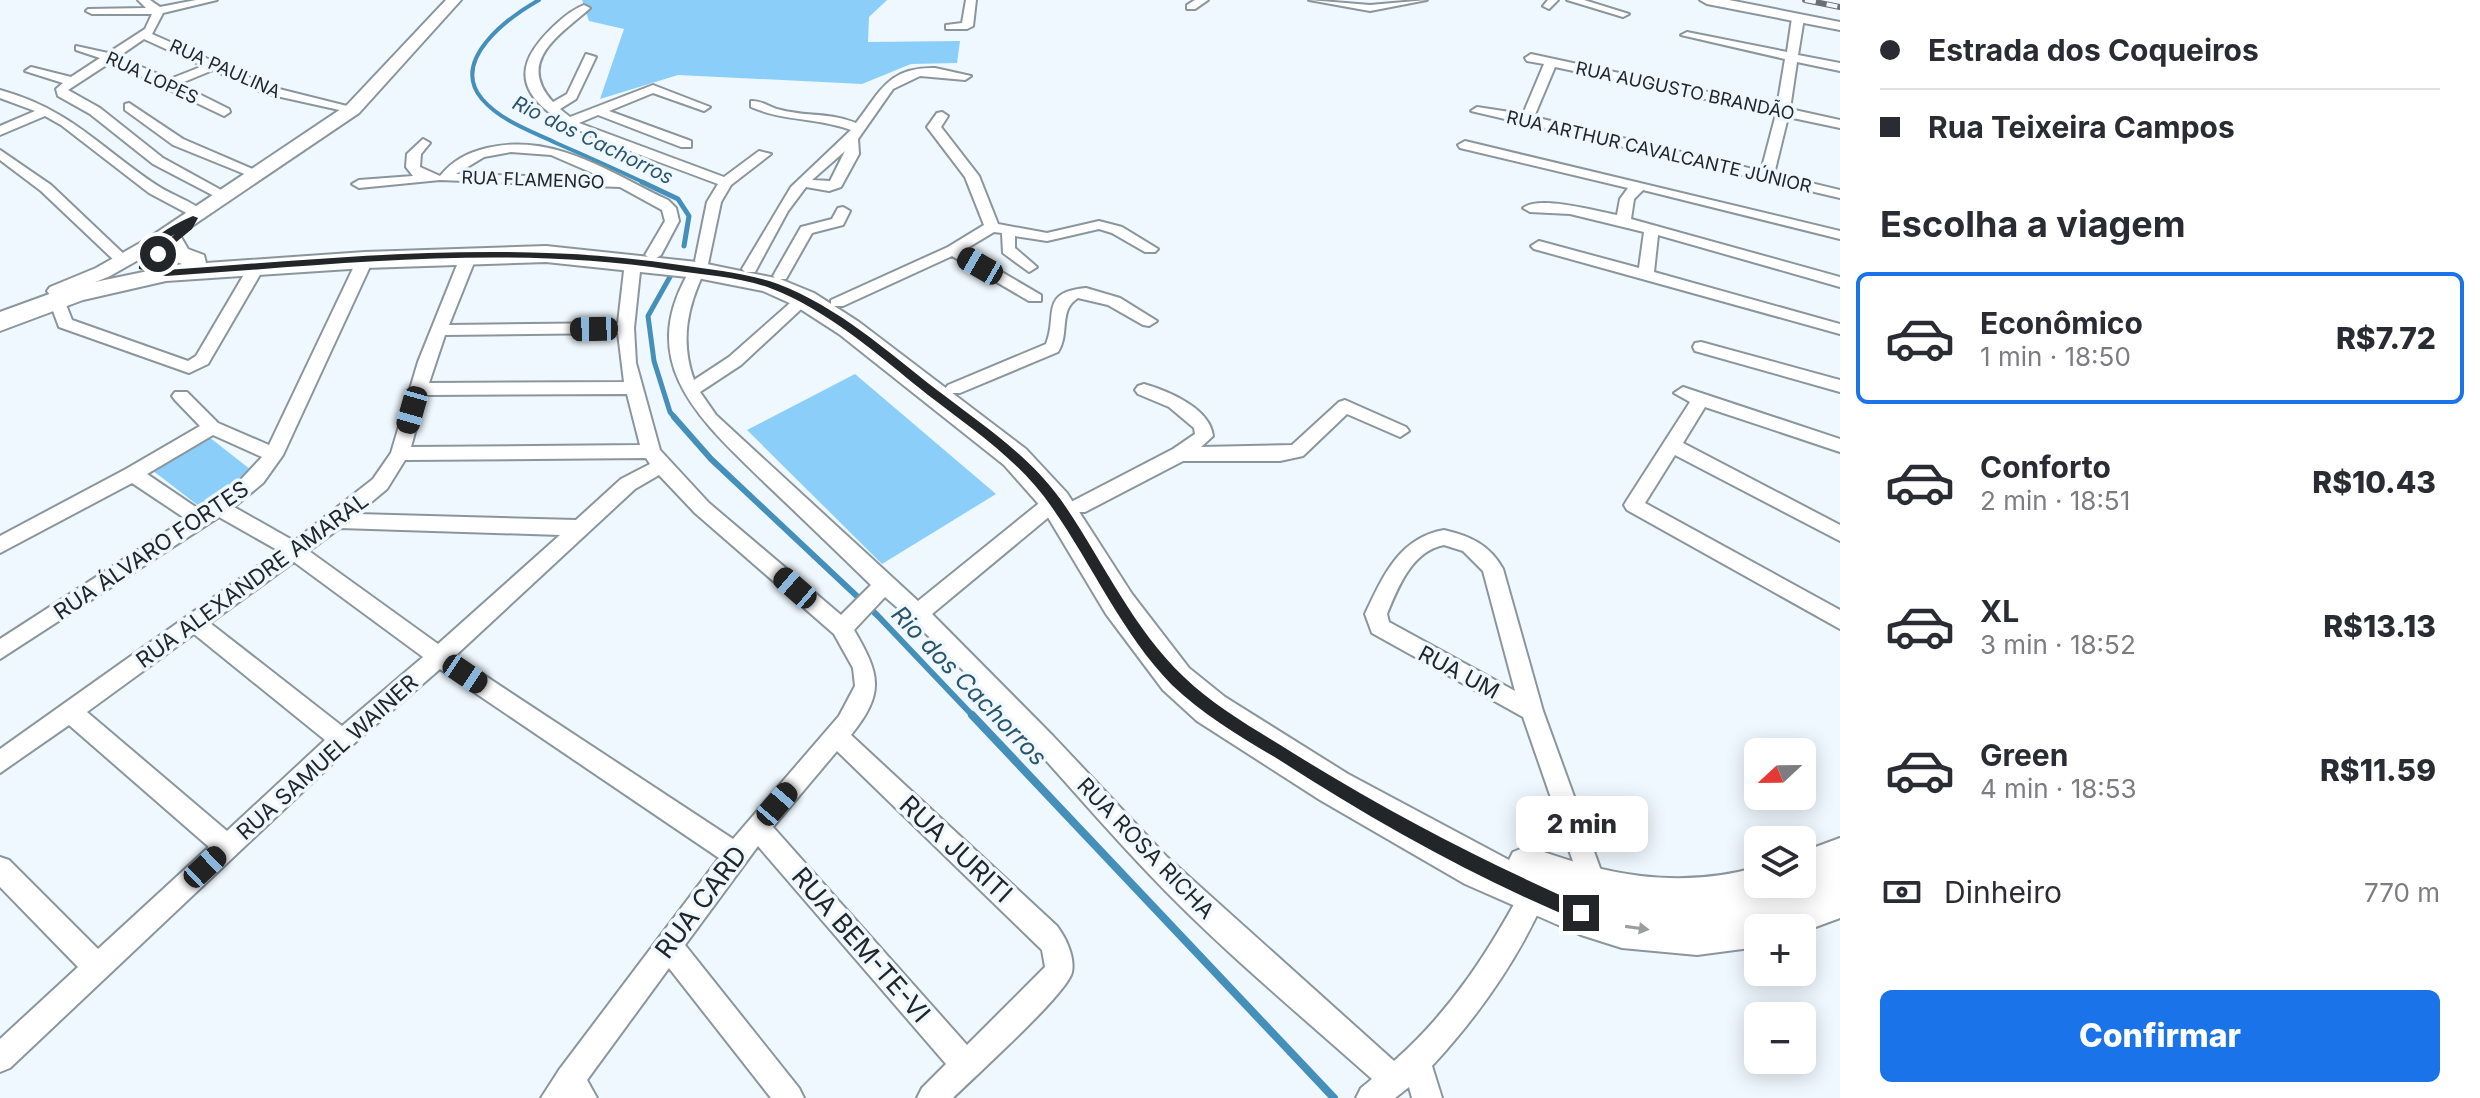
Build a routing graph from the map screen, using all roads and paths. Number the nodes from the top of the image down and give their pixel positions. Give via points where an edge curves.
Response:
1 (143, 0) edge
2 (212, 0) edge
3 (454, 0) edge
4 (971, 0) edge
5 (1203, 0) edge
6 (1314, 0) edge
7 (1422, 0) edge
8 (1572, 0) edge
9 (1707, 0) edge
10 (159, 7) edge
11 (1191, 7) dead end
12 (584, 8) dead end
13 (92, 11) dead end
14 (1623, 14) dead end
15 (1798, 18) junction
16 (1840, 26) edge
17 (950, 27) dead end
18 (144, 35) junction
19 (1687, 35) dead end
20 (80, 48) dead end
21 (111, 57) junction
22 (590, 57) dead end
23 (1790, 57) junction
24 (1531, 58) dead end
25 (1551, 63) junction
26 (215, 65) junction
27 (1840, 67) edge
28 (31, 71) dead end
29 (965, 76) dead end
30 (75, 82) junction
31 (169, 84) junction
32 (0, 94) edge
33 (755, 104) dead end
34 (129, 107) dead end
35 (704, 107) dead end
36 (552, 108) junction
37 (353, 109) junction
38 (596, 110) junction
39 (46, 111) junction
40 (1477, 111) dead end
41 (224, 112) dead end
42 (1783, 112) junction
43 (942, 116) dead end
44 (1527, 119) junction
45 (569, 122) junction
46 (1840, 124) edge
47 (2, 128) edge
48 (855, 134) junction
49 (423, 143) dead end
50 (686, 144) dead end
51 (1465, 145) dead end
52 (0, 154) edge
53 (764, 154) dead end
54 (17, 166) junction
55 (0, 173) edge
56 (257, 174) junction
57 (1766, 177) junction
58 (441, 178) junction
59 (726, 182) junction
60 (803, 182) junction
61 (620, 183) junction
62 (359, 184) dead end
63 (1638, 186) junction
64 (1840, 194) edge
65 (225, 196) junction
66 (1530, 208) dead end
67 (843, 211) dead end
68 (196, 216) junction
69 (1623, 221) junction
70 (992, 227) junction
71 (1652, 229) junction
72 (1011, 230) junction
73 (1840, 235) edge
74 (1539, 246) dead end
75 (1150, 249) dead end
76 (953, 250) junction
77 (469, 255) junction
78 (195, 260) junction
79 (365, 260) junction
80 (146, 261) junction
81 (670, 262) junction
82 (257, 266) junction
83 (1029, 267) dead end
84 (1646, 275) junction
85 (1840, 282) edge
86 (793, 287) junction
87 (57, 296) junction
88 (1035, 298) dead end
89 (0, 313) edge
90 (1149, 321) dead end
91 (0, 322) edge
92 (626, 328) junction
93 (1840, 329) edge
94 (439, 330) junction
95 (1701, 347) dead end
96 (1840, 386) edge
97 (634, 388) junction
98 (418, 389) junction
99 (954, 389) junction
100 (1144, 390) dead end
101 (690, 391) junction
102 (1683, 393) dead end
103 (181, 396) dead end
104 (1701, 399) junction
105 (212, 427) junction
106 (1400, 431) dead end
107 (1672, 445) junction
108 (1840, 446) edge
109 (400, 454) junction
110 (1180, 454) junction
111 (274, 455) junction
112 (656, 459) junction
113 (133, 474) junction
114 (1066, 504) junction
115 (210, 514) junction
116 (336, 521) junction
117 (580, 528) junction
118 (1840, 534) edge
119 (0, 545) edge
120 (293, 550) junction
121 (878, 590) junction
122 (918, 613) junction
123 (1840, 620) edge
124 (195, 623) junction
125 (845, 624) junction
126 (0, 650) edge
127 (439, 657) junction
128 (1532, 711) junction
129 (71, 713) junction
130 (837, 736) junction
131 (342, 740) junction
132 (0, 762) edge
133 (757, 827) junction
134 (227, 847) junction
135 (736, 855) junction
136 (1840, 859) edge
137 (1816, 868) edge
138 (0, 869) edge
139 (1595, 890) junction
140 (1534, 893) junction
141 (1744, 894) edge
142 (1840, 896) edge
143 (668, 945) junction
144 (98, 968) junction
145 (0, 1058) edge
146 (965, 1064) junction
147 (1406, 1072) junction
148 (569, 1092) edge
149 (789, 1098) edge
150 (932, 1098) edge
151 (1371, 1098) edge
152 (1427, 1098) edge

1 - 10 street
2 - 10 street
3 - 37 street
4 - 17 street via 967,26
5 - 11 street
6 - 7 street via 1370,8
8 - 14 street
9 - 15 street
10 - 13 street
10 - 18 street
12 - 36 street via 541,47 530,68 533,86
15 - 16 street
15 - 23 street
18 - 21 street
18 - 26 street, RUA PAULINA
19 - 23 street
20 - 21 street, RUA LOPES
21 - 30 street
21 - 31 street, RUA LOPES
22 - 36 street via 572,96
23 - 27 street
23 - 42 street
24 - 25 street, RUA AUGUSTO BRANDÃO
25 - 42 street, RUA AUGUSTO BRANDÃO
25 - 44 street
26 - 31 street
26 - 37 street, RUA PAULINA via 290,97
28 - 30 street
29 - 48 street via 925,71 904,76 885,88
30 - 65 street via 62,93 95,111 158,161
31 - 41 street, RUA LOPES
32 - 39 street
33 - 48 street via 778,114 831,118
34 - 56 street via 178,142
35 - 38 street via 653,89
36 - 45 street
37 - 56 street
38 - 45 street
38 - 50 street
39 - 47 street
39 - 68 street
40 - 44 street, RUA ARTHUR CAVALCANTE JÚNIOR
42 - 46 street, RUA AUGUSTO BRANDÃO
42 - 57 street
43 - 70 street via 934,127 972,176
44 - 57 street, RUA ARTHUR CAVALCANTE JÚNIOR
45 - 59 street
48 - 60 street
48 - 60 street via 852,154 836,184
49 - 58 street via 414,154 413,167
51 - 63 street
52 - 54 street
53 - 59 street
54 - 55 street
54 - 80 street
56 - 65 street
57 - 64 street, RUA ARTHUR CAVALCANTE JÚNIOR
58 - 61 street, RUA FLAMENGO
58 - 61 street, RUA FLAMENGO via 474,154 537,150 557,153
58 - 62 street
59 - 81 street
60 - 86 street via 776,219
61 - 81 street, RUA FLAMENGO via 663,203 672,215
63 - 69 street via 1629,194
63 - 73 street
65 - 68 street
66 - 69 street
67 - 86 street via 838,222 806,230
68 - 80 street
69 - 71 street
70 - 72 street
70 - 76 street
71 - 84 street
71 - 85 street
72 - 75 street via 1056,237 1099,225
72 - 83 street via 1008,250
74 - 84 street
76 - 86 street
76 - 88 street
77 - 79 main road
77 - 81 main road
77 - 94 street, RUA ALEXANDRE AMARAL
78 - 80 main road
78 - 80 main road via 179,254
78 - 81 main road via 530,245
79 - 82 main road
79 - 111 street, RUA ÁLVARO FORTES
80 - 82 main road
80 - 87 main road
81 - 86 main road
81 - 86 main road
81 - 92 street
81 - 101 street, RUA ROSA RICHA via 681,370
82 - 87 street via 202,360 189,367 65,323
84 - 93 street
86 - 99 main road
86 - 101 street via 735,361
86 - 114 main road via 989,436
87 - 89 main road
87 - 91 main road
90 - 99 street via 1107,299 1072,294 1063,299 1058,312 1052,348
92 - 94 street
92 - 97 street
94 - 98 street, RUA ALEXANDRE AMARAL
95 - 96 street
97 - 98 street
97 - 112 street
98 - 109 street, RUA ALEXANDRE AMARAL
99 - 114 main road via 1054,476
100 - 110 street via 1175,403 1203,426 1204,436
101 - 121 street, RUA ROSA RICHA via 735,445
102 - 104 street
103 - 105 street
104 - 107 street
104 - 108 street
105 - 111 street
105 - 113 street
106 - 110 street via 1345,406 1304,447 1289,453
107 - 118 street
107 - 123 street via 1634,505
109 - 112 street
109 - 116 street, RUA ALEXANDRE AMARAL via 380,484
110 - 114 street
111 - 115 street, RUA ÁLVARO FORTES via 256,478
112 - 117 street, RUA SAMUEL WAINER
112 - 125 street via 702,508
113 - 115 street
113 - 119 street
114 - 122 street
114 - 139 main road via 1170,645 1235,704 1511,860
114 - 140 main road via 1147,644 1211,709 1334,787 1480,869
115 - 120 street
115 - 126 street, RUA ÁLVARO FORTES
116 - 117 street
116 - 120 street, RUA ALEXANDRE AMARAL
117 - 127 street, RUA SAMUEL WAINER
120 - 124 street, RUA ALEXANDRE AMARAL
120 - 127 street
121 - 122 street, RUA ROSA RICHA
121 - 125 street
122 - 147 street, RUA ROSA RICHA via 1226,931
124 - 129 street, RUA ALEXANDRE AMARAL
124 - 131 street
125 - 130 street, RUA CARD via 867,677 864,696
127 - 131 street, RUA SAMUEL WAINER
127 - 135 street
128 - 128 street, RUA UM via 1486,559 1465,543 1438,537 1416,547 1376,614 1380,627
128 - 139 street
129 - 132 street, RUA ALEXANDRE AMARAL
129 - 134 street
130 - 133 street, RUA CARD
130 - 146 street, RUA JURITI via 1055,945 1059,971
131 - 134 street, RUA SAMUEL WAINER
133 - 135 street, RUA CARD
133 - 146 street, RUA BEM-TE-VI
134 - 144 street, RUA SAMUEL WAINER
135 - 143 street, RUA CARD
136 - 137 main road
138 - 144 street
139 - 141 main road via 1676,903
140 -> 142 main road via 1622,926 1697,933 1765,923
140 - 147 street via 1489,976
143 - 148 street, RUA CARD
143 - 149 street
144 - 145 street, RUA SAMUEL WAINER
146 - 150 street
147 - 151 street
147 - 152 street

